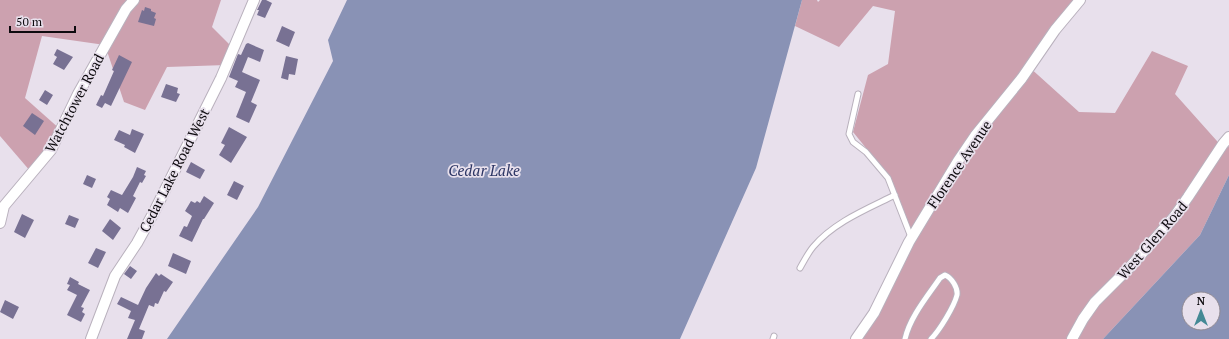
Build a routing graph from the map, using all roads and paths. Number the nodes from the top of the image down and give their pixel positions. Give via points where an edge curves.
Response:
1 (134, 0) edge
2 (254, 0) edge
3 (1080, 0) edge
4 (858, 94) dead end
5 (1229, 137) edge
6 (895, 195) junction
7 (0, 223) edge
8 (911, 238) junction
9 (800, 268) dead end
10 (91, 339) edge
11 (856, 339) edge
12 (905, 339) edge
13 (931, 339) edge
14 (1072, 339) edge

1 - 7 street, Watchtower Road via 126,9 78,94 51,150 4,206
2 - 10 street, Cedar Lake Road West via 221,78 161,198 115,276
3 - 8 street, Florence Avenue via 976,136
4 - 6 lane via 849,134 853,142 879,166 888,178
5 - 14 street, West Glen Road via 1174,217 1095,302
6 - 8 lane
6 - 9 lane via 830,231 813,248
8 - 11 street, Florence Avenue via 874,314
12 - 13 lane via 916,314 940,278 945,275 950,277 957,295 940,329

